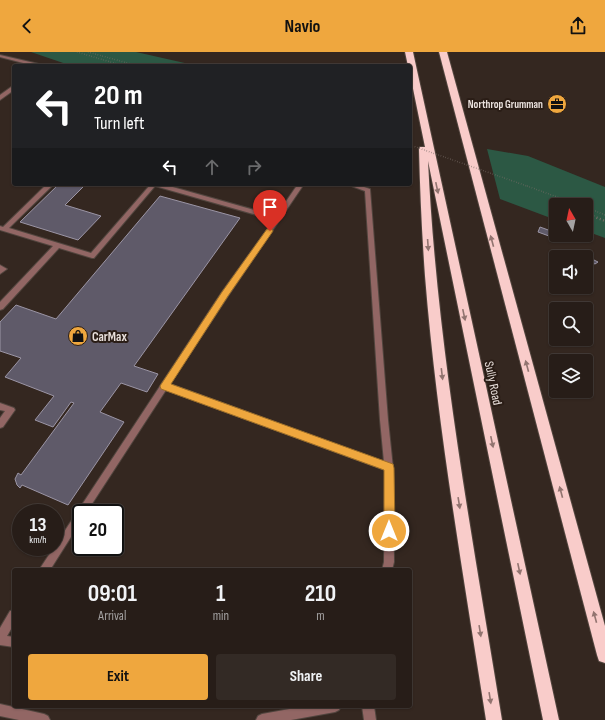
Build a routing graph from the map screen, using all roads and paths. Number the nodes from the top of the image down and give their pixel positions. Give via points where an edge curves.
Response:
1 (77, 52) edge
2 (88, 52) edge
3 (409, 52) edge
4 (444, 52) edge
5 (0, 56) edge
6 (33, 64) edge
7 (117, 64) edge
8 (131, 64) edge
9 (412, 64) edge
10 (412, 66) edge
11 (12, 89) edge
12 (0, 98) edge
13 (421, 108) junction
14 (412, 146) edge
15 (49, 186) edge
16 (152, 186) edge
17 (161, 186) edge
18 (300, 186) edge
19 (356, 186) edge
20 (550, 195) junction
21 (555, 198) edge
22 (559, 198) edge
23 (593, 211) edge
24 (605, 215) edge
25 (593, 216) edge
26 (278, 219) junction
27 (605, 221) edge
28 (2, 229) edge
29 (58, 245) junction
30 (0, 267) edge
31 (0, 272) edge
32 (0, 307) edge
33 (164, 386) junction
34 (0, 406) edge
35 (0, 424) edge
36 (389, 468) junction
37 (87, 504) edge
38 (72, 527) edge
39 (45, 568) edge
40 (388, 568) edge
41 (12, 619) edge
42 (0, 637) edge
43 (0, 640) edge
44 (12, 642) edge
45 (605, 655) edge
46 (325, 708) edge
47 (368, 708) edge
48 (0, 710) edge
49 (29, 719) edge
50 (44, 720) edge
51 (262, 720) edge
52 (370, 720) edge
53 (494, 720) edge
54 (551, 720) edge

1 - 7 path
2 - 8 path
3 - 9 highway, Sully Road
45 -> 4 highway via 472,165
5 - 6 street
10 - 13 highway, Sully Road
11 - 12 street
13 -> 53 highway via 424,192 433,301 457,492
13 -> 54 highway, Sully Road
14 - 20 path, bridge
15 - 28 street
16 - 29 street via 92,256
17 - 26 street
18 - 26 street
19 - 36 street via 368,190
20 - 21 path
20 - 22 path
23 - 24 path
25 - 27 path
26 - 33 street
28 - 29 street
29 - 32 street
30 - 31 street via 4,269
33 - 36 street
33 - 37 street
34 - 35 street via 11,410
36 - 40 street
38 - 39 street
41 - 42 street
43 - 44 street
46 - 51 street
47 - 52 street
48 - 49 street
49 - 50 street

